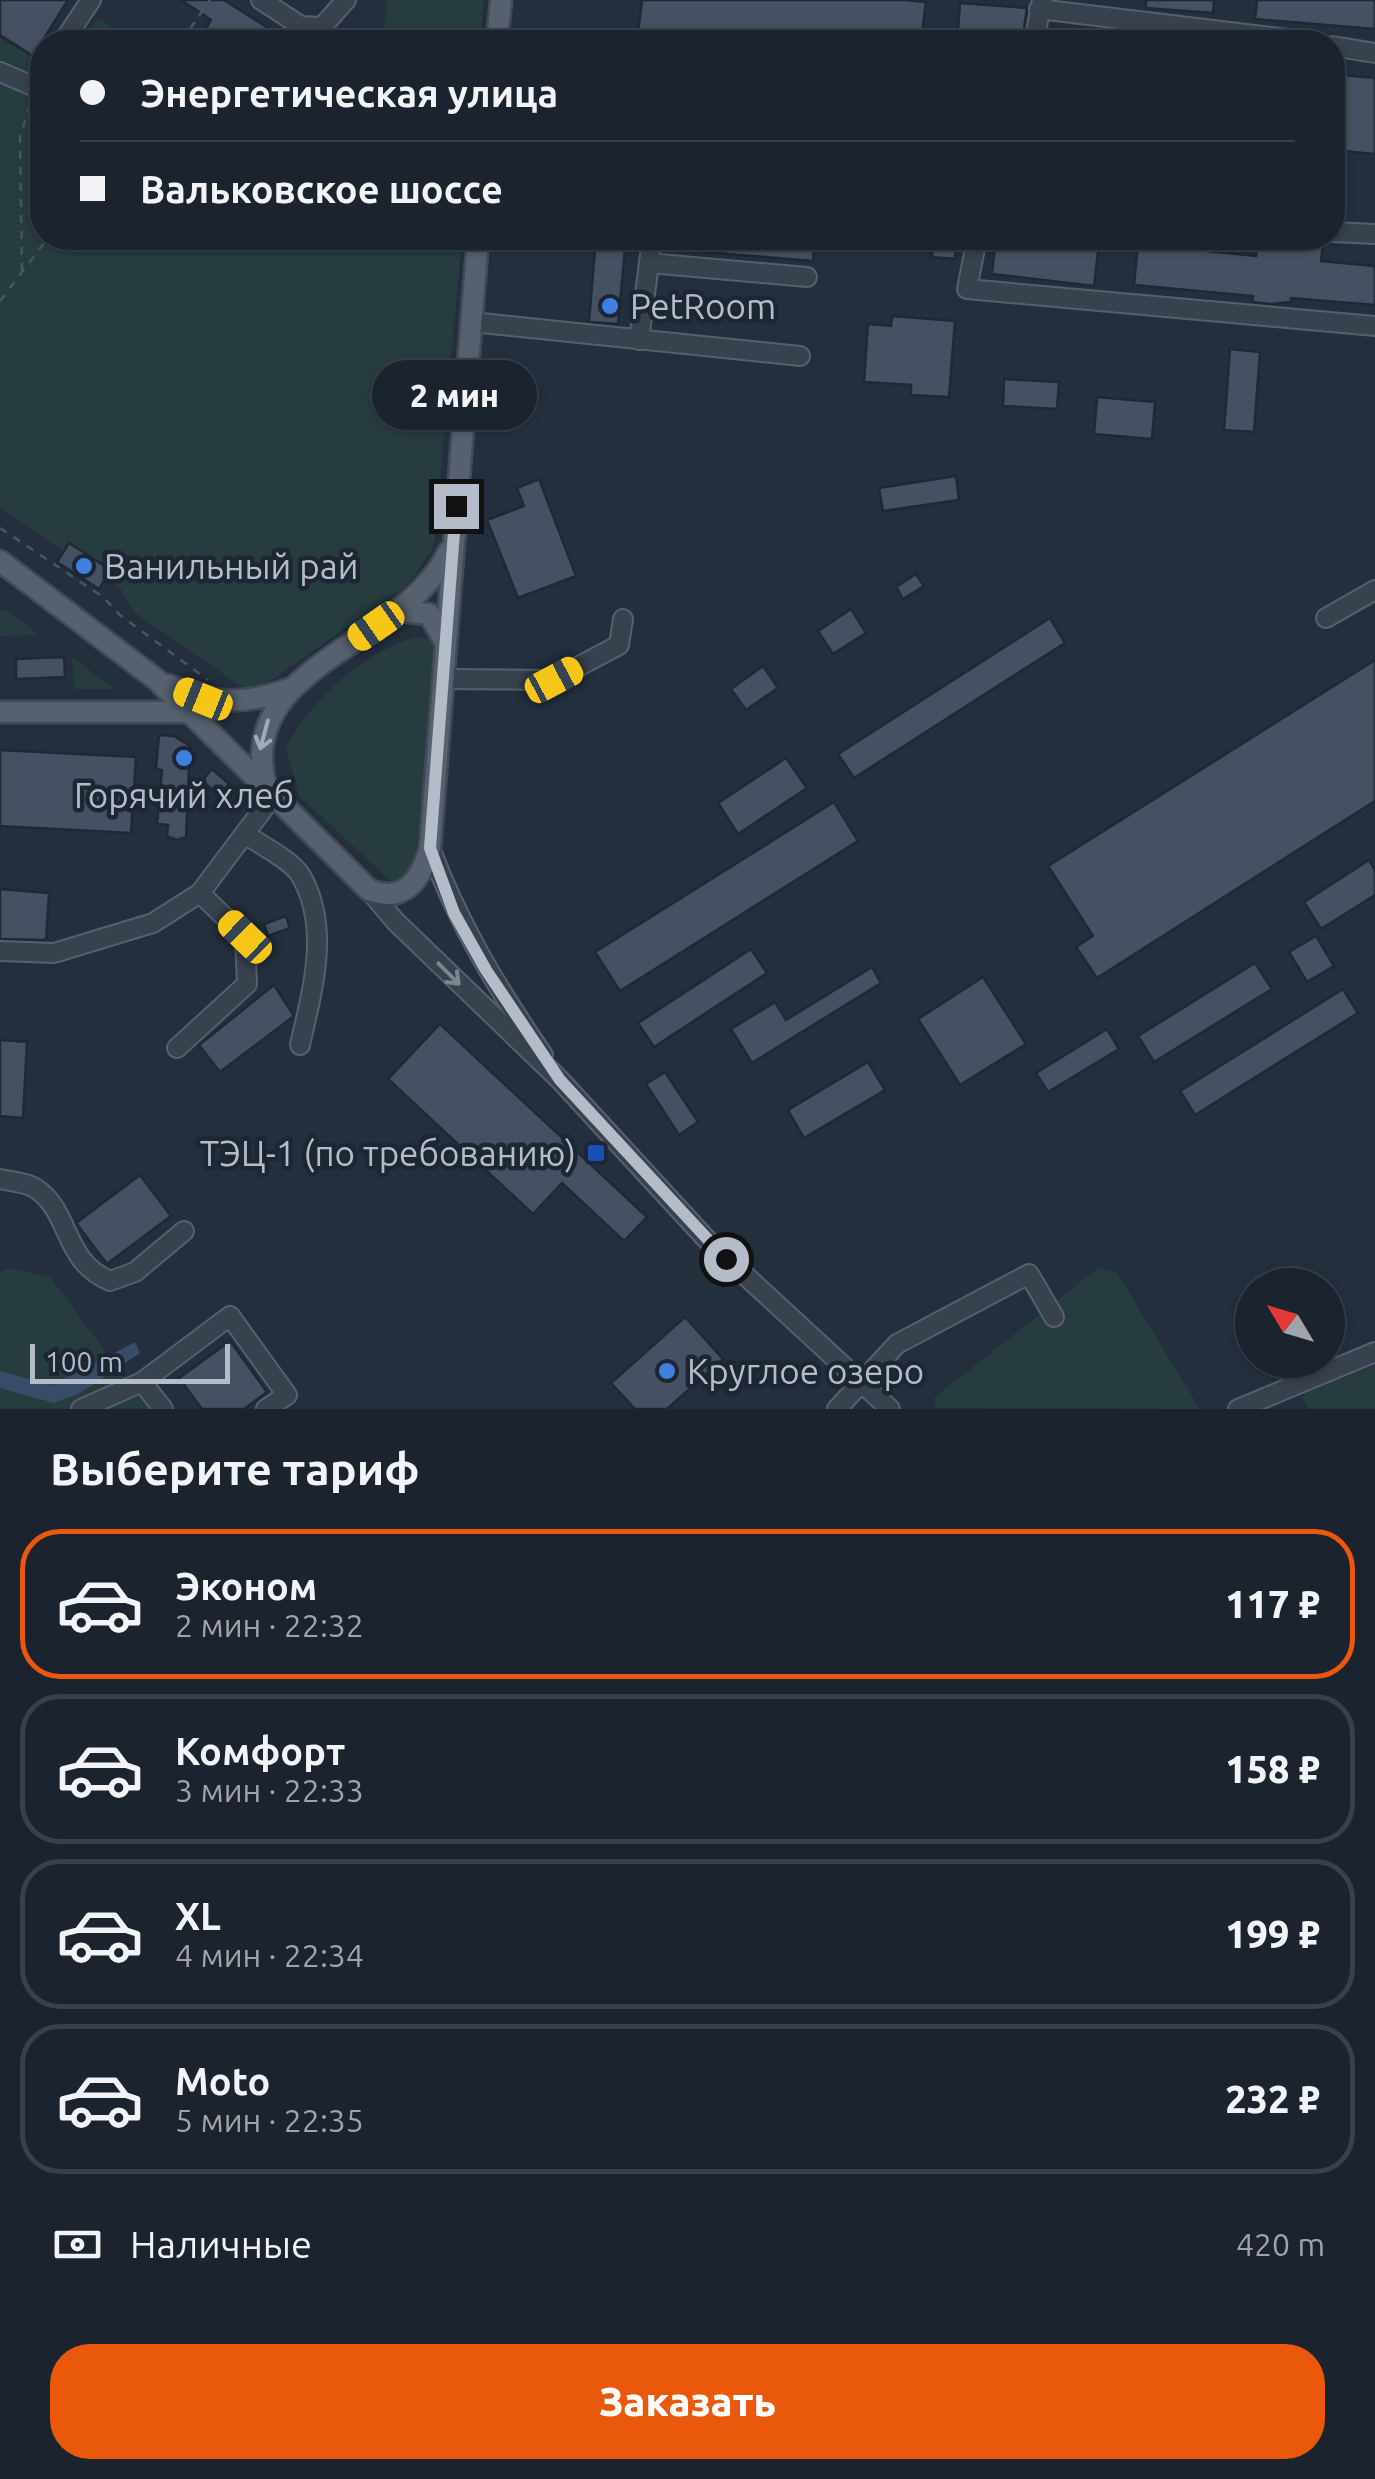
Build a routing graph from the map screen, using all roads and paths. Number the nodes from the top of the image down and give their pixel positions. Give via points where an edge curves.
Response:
1 (90, 0) edge
2 (210, 0) edge
3 (261, 0) edge
4 (346, 0) edge
5 (501, 0) edge
6 (1040, 5) edge
7 (71, 30) edge
8 (190, 30) edge
9 (498, 30) edge
10 (1036, 30) edge
11 (1224, 30) edge
12 (1345, 48) edge
13 (1375, 53) edge
14 (0, 72) edge
15 (30, 79) edge
16 (30, 108) edge
17 (1345, 233) edge
18 (1375, 234) edge
19 (39, 250) edge
20 (477, 250) edge
21 (650, 250) edge
22 (974, 250) edge
23 (649, 262) junction
24 (22, 272) junction
25 (806, 277) dead end
26 (0, 302) edge
27 (472, 322) junction
28 (1375, 326) edge
29 (639, 340) junction
30 (800, 356) dead end
31 (0, 528) edge
32 (452, 544) junction
33 (0, 561) edge
34 (1375, 590) edge
35 (410, 611) junction
36 (1326, 618) dead end
37 (623, 619) dead end
38 (445, 642) junction
39 (443, 679) junction
40 (157, 680) junction
41 (220, 688) dead end
42 (292, 688) junction
43 (0, 712) edge
44 (189, 712) junction
45 (270, 793) junction
46 (245, 834) junction
47 (430, 848) junction
48 (200, 893) junction
49 (375, 897) junction
50 (0, 950) edge
51 (300, 1045) dead end
52 (177, 1048) dead end
53 (560, 1080) junction
54 (0, 1179) edge
55 (184, 1231) dead end
56 (1054, 1317) dead end
57 (1375, 1352) edge
58 (142, 1382) junction
59 (859, 1383) junction
60 (1245, 1405) edge
61 (81, 1409) edge
62 (164, 1409) edge
63 (266, 1409) edge
64 (837, 1409) edge
65 (890, 1409) edge

1 - 7 street
2 - 8 path
3 - 4 street via 302,26 322,27
5 - 9 main road
6 - 10 street
6 - 11 street
12 - 13 street
14 - 15 street
16 - 24 path via 20,138
17 - 18 street
19 - 24 path
20 - 27 main road
21 - 23 street
22 - 28 street via 967,289
23 - 25 street
23 - 29 street
24 - 26 path
27 - 29 street
27 - 32 main road
29 - 30 street
31 - 41 path
32 - 35 main road
32 - 38 main road
33 - 40 main road
34 - 36 street
35 - 38 main road via 436,622
35 - 42 main road
37 - 39 street via 618,645 554,680
38 - 39 main road
39 - 47 main road
40 - 42 main road via 225,703
40 - 44 main road
42 -> 45 main road via 263,729 260,764
43 - 44 main road
44 - 45 main road
45 - 46 street
45 - 49 main road
46 - 48 street
46 - 51 street via 300,874 316,924 318,962
47 - 49 main road via 411,886
47 - 53 street via 454,913
48 - 50 street via 153,924 54,953
48 - 52 street via 245,937 247,984
49 -> 53 street
53 - 59 street via 709,1242
54 - 55 street via 34,1186 47,1198 72,1250 110,1281 135,1272
56 - 59 street via 1028,1274 897,1344
57 - 60 street
58 - 61 street
58 - 62 street
58 - 63 street via 230,1316 287,1394
59 - 64 street
59 - 65 street

